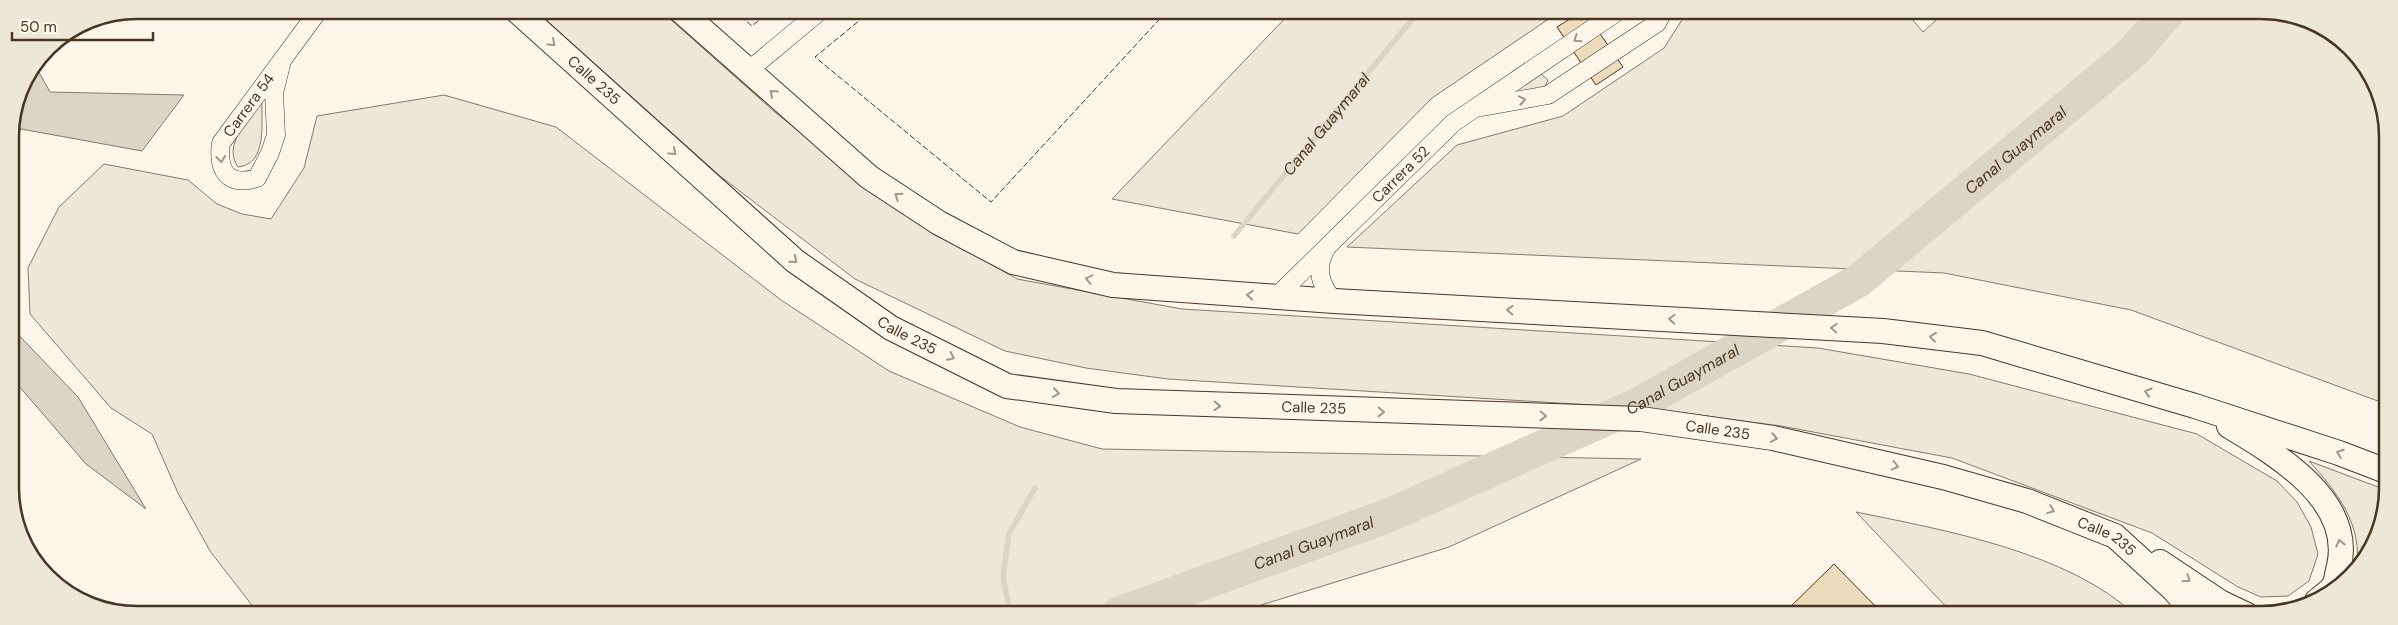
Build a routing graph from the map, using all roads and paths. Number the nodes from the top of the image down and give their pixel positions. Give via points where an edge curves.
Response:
1 (312, 19) edge
2 (526, 19) edge
3 (690, 19) edge
4 (810, 19) edge
5 (1606, 19) edge
6 (1659, 19) edge
7 (282, 61) junction
8 (1530, 70) junction
9 (748, 71) junction
10 (1548, 95) junction
11 (1474, 109) junction
12 (1330, 244) junction
13 (1276, 297) junction
14 (1334, 300) junction
15 (2195, 406) junction
16 (2379, 468) edge
17 (2114, 536) junction
18 (2335, 580) edge
19 (2188, 606) edge
20 (2228, 606) edge

1 - 7 street, Carrera 54
2 -> 17 main road, Calle 235 via 795,261 891,328 1008,386 1116,401 1641,419 1773,438 1847,454 2027,501
3 - 9 main road
4 - 9 street
5 -> 8 street, Carrera 52
6 - 10 street, Carrera 52
7 -> 7 street, Carrera 54 via 222,143 219,159 231,179 244,182 257,178 270,153 276,136 274,93
8 - 10 street via 1544,68 1554,73 1555,84
8 - 11 street, Carrera 52
13 -> 9 main road via 1113,285 1013,262 939,223 869,177
11 -> 10 street, Carrera 52
11 - 12 street, Carrera 52 via 1453,123
12 - 13 street, Carrera 52
12 - 14 street, Carrera 52 via 1321,260 1319,274 1324,288
13 - 14 main road
15 -> 14 main road via 1982,343 1883,331
16 -> 15 main road
18 -> 15 main road via 2342,551 2334,517 2315,490 2292,468 2248,437
17 - 19 main road, Calle 235
17 -> 20 main road via 2172,568

